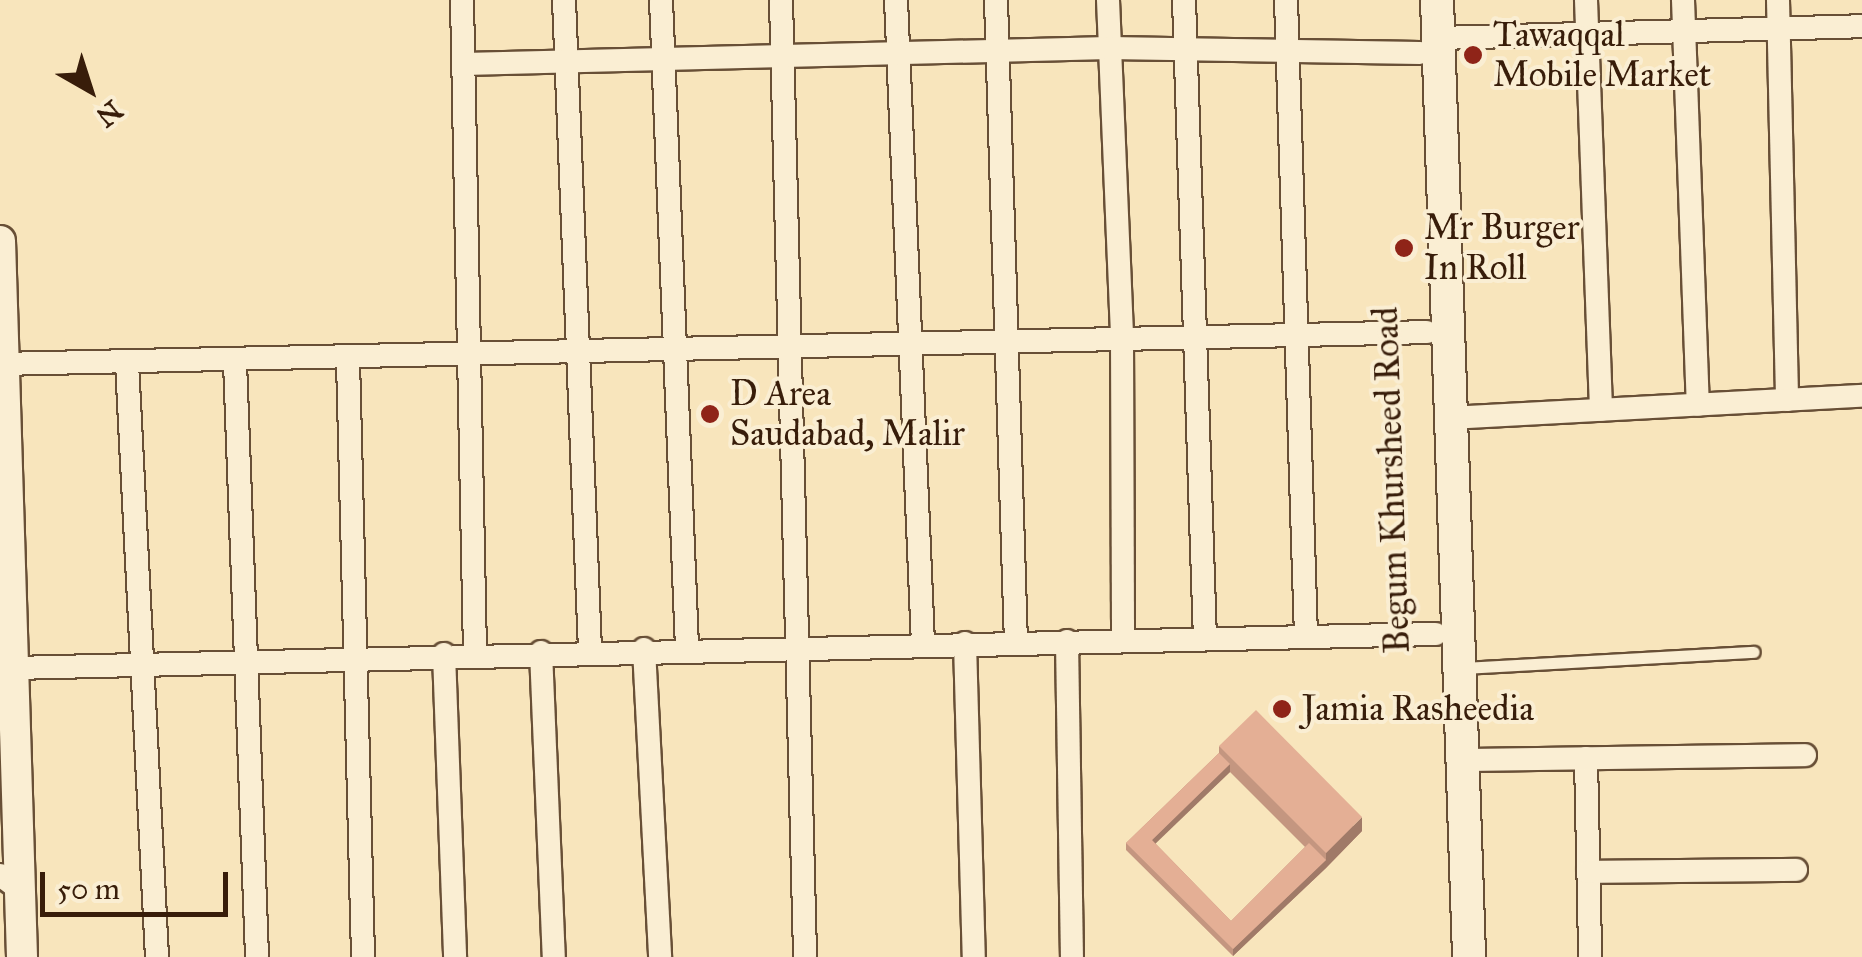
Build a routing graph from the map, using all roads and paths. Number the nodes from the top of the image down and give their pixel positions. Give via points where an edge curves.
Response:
1 (462, 0) edge
2 (564, 0) edge
3 (661, 0) edge
4 (782, 0) edge
5 (896, 0) edge
6 (996, 0) edge
7 (1108, 0) edge
8 (1184, 0) edge
9 (1286, 0) edge
10 (1418, 0) edge
11 (1437, 0) edge
12 (1586, 0) edge
13 (1683, 0) edge
14 (1778, 0) edge
15 (1862, 26) edge
16 (1779, 28) junction
17 (1684, 31) junction
18 (1588, 34) junction
19 (1429, 45) junction
20 (1109, 48) junction
21 (1186, 49) junction
22 (1288, 51) junction
23 (998, 52) junction
24 (898, 55) junction
25 (784, 59) junction
26 (664, 61) junction
27 (566, 62) junction
28 (464, 64) junction
29 (1433, 189) junction
30 (0, 242) edge
31 (1427, 332) junction
32 (1296, 335) junction
33 (1195, 336) junction
34 (1122, 338) junction
35 (1006, 342) junction
36 (910, 346) junction
37 (786, 350) junction
38 (675, 353) junction
39 (578, 355) junction
40 (470, 358) junction
41 (348, 360) junction
42 (127, 362) junction
43 (235, 362) junction
44 (2, 364) edge
45 (1862, 396) edge
46 (1787, 400) junction
47 (1698, 405) junction
48 (1601, 410) junction
49 (1451, 418) junction
50 (1436, 634) junction
51 (1306, 637) junction
52 (1205, 639) junction
53 (1123, 640) junction
54 (1067, 641) junction
55 (1016, 642) junction
56 (966, 643) junction
57 (922, 644) junction
58 (797, 646) junction
59 (687, 648) junction
60 (644, 649) junction
61 (590, 651) junction
62 (541, 652) junction
63 (1754, 652) dead end
64 (444, 654) junction
65 (475, 654) junction
66 (355, 656) junction
67 (246, 660) junction
68 (142, 664) junction
69 (13, 668) junction
70 (1448, 668) junction
71 (1804, 755) dead end
72 (8, 758) edge
73 (1586, 758) junction
74 (1462, 760) junction
75 (1796, 870) dead end
76 (1588, 872) junction
77 (10, 883) edge
78 (22, 957) edge
79 (157, 957) edge
80 (257, 957) edge
81 (363, 957) edge
82 (455, 957) edge
83 (554, 957) edge
84 (660, 957) edge
85 (805, 957) edge
86 (974, 957) edge
87 (1072, 957) edge
88 (1448, 957) edge
89 (1469, 957) edge
90 (1590, 957) edge

1 - 28 street
2 - 27 street
3 - 26 street
4 - 25 street
5 - 24 street
6 - 23 street
7 - 20 street
8 - 21 street
9 - 22 street
10 - 19 main road, Begum Khursheed Road
11 - 19 main road, Begum Khursheed Road
12 - 18 street
13 - 17 street
14 - 16 street
15 - 16 street
16 - 17 street
16 - 46 street
17 - 18 street
17 - 47 street
18 - 19 street
18 - 48 street
19 - 22 street
19 - 29 main road, Begum Khursheed Road
20 - 21 street
20 - 23 street
20 - 34 street
21 - 22 street
21 - 33 street
22 - 32 street
23 - 24 street
23 - 35 street
24 - 25 street
24 - 36 street
25 - 26 street
25 - 37 street
26 - 27 street
26 - 38 street
27 - 28 street
27 - 39 street
28 - 40 street
29 - 31 main road, Begum Khursheed Road
29 - 49 main road, Begum Khursheed Road
30 - 44 street
31 - 32 street
31 - 50 main road, Begum Khursheed Road
32 - 33 street
32 - 51 street
33 - 34 street
33 - 52 street
34 - 35 street
34 - 53 street
35 - 36 street
35 - 55 street
36 - 37 street
36 - 57 street
37 - 38 street
37 - 58 street
38 - 39 street
38 - 59 street
39 - 40 street
39 - 61 street
40 - 41 street
40 - 65 street
41 - 43 street
41 - 66 street
42 - 43 street
42 - 44 street
42 - 68 street
43 - 67 street
44 - 69 street
45 - 46 street
46 - 47 street
47 - 48 street
48 - 49 street
49 - 70 main road, Begum Khursheed Road
50 - 51 street
50 - 70 main road, Begum Khursheed Road
51 - 52 street
52 - 53 street
53 - 54 street
54 - 55 street
54 - 87 street
55 - 56 street
56 - 57 street
56 - 86 street
57 - 58 street
58 - 59 street
58 - 85 street
59 - 60 street
60 - 61 street
60 - 84 street
61 - 62 street
62 - 65 street
62 - 83 street
63 - 70 lane
64 - 65 street
64 - 66 street
64 - 82 street
66 - 67 street
66 - 81 street
67 - 68 street
67 - 80 street
68 - 69 street
68 - 79 street
69 - 72 street
70 - 74 main road, Begum Khursheed Road
70 - 88 main road, Begum Khursheed Road
71 - 73 street
72 - 77 street
73 - 74 street
73 - 76 street
74 - 89 main road, Begum Khursheed Road
75 - 76 street
76 - 90 street
77 - 78 street

